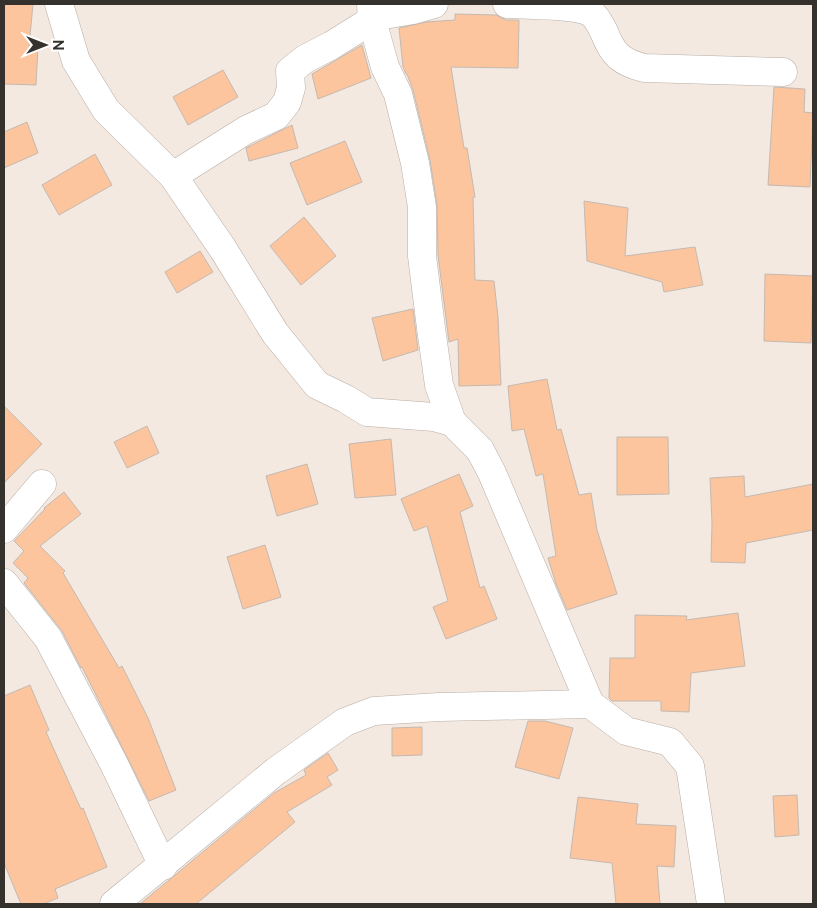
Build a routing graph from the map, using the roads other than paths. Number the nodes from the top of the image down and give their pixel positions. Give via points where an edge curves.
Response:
1 (59, 4) edge
2 (434, 4) edge
3 (507, 4) edge
4 (372, 12) edge
5 (783, 72) dead end
6 (173, 176) junction
7 (452, 422) junction
8 (42, 484) dead end
9 (4, 529) edge
10 (4, 582) edge
11 (590, 704) junction
12 (163, 866) junction
13 (114, 904) edge
14 (711, 904) edge

1 - 6 street via 76,61 106,110
2 - 4 street via 384,15
3 - 5 street via 572,7 591,13 600,23 615,54 644,68
4 - 6 street via 332,46 305,59 290,71 291,88 287,102 276,116 246,130
4 - 7 street via 385,67 398,94 415,163 422,207 422,256 439,385
6 - 7 street via 276,333 316,385 367,412 434,417
7 - 11 street via 480,450 492,473
8 - 9 street
10 - 12 street via 48,638
11 - 12 street via 374,711 345,722 276,771
11 - 14 street via 626,731 670,742 690,766
12 - 13 street

